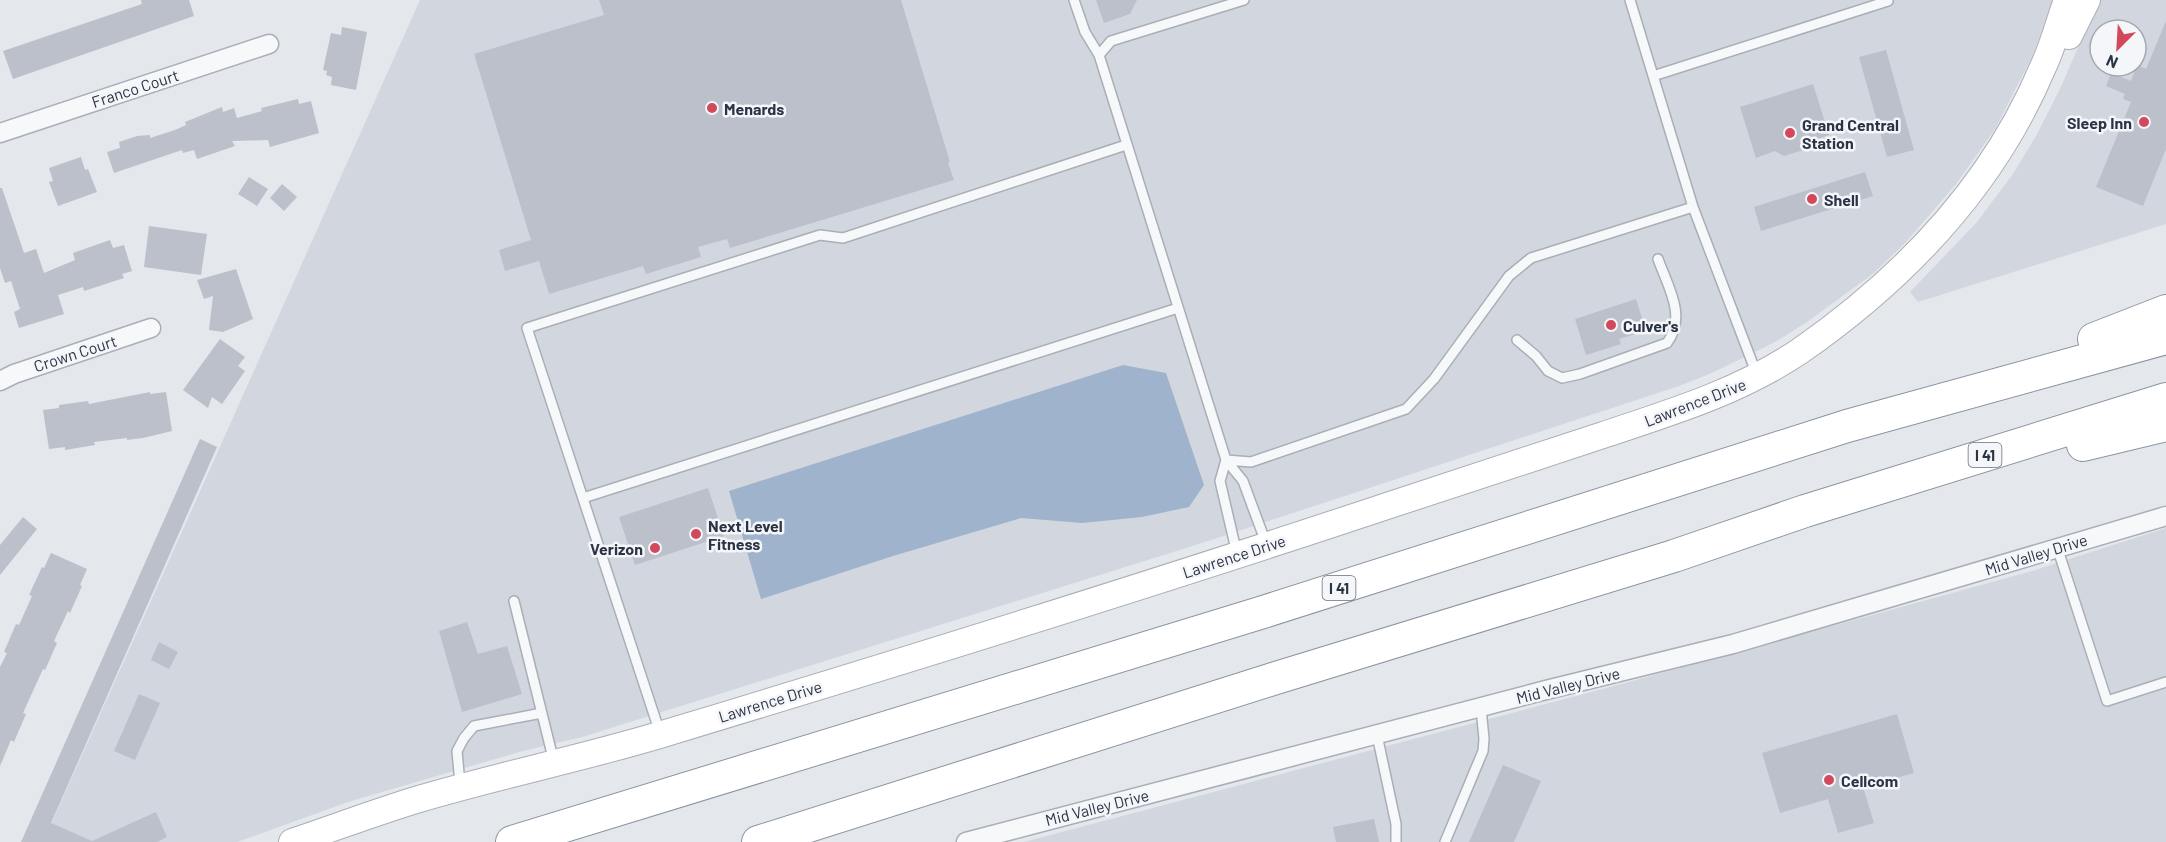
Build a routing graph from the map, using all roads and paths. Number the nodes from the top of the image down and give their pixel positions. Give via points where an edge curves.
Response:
1 (1074, 0) edge
2 (1244, 0) edge
3 (1630, 0) edge
4 (2067, 0) edge
5 (2087, 0) edge
6 (1888, 1) edge
7 (269, 44) dead end
8 (1099, 55) junction
9 (2044, 66) junction
10 (1653, 76) junction
11 (0, 133) edge
12 (1126, 145) junction
13 (1693, 207) junction
14 (1658, 259) dead end
15 (1178, 308) junction
16 (2166, 311) edge
17 (151, 328) dead end
18 (2166, 338) edge
19 (1517, 340) dead end
20 (1758, 377) junction
21 (0, 381) edge
22 (2166, 399) edge
23 (2166, 424) edge
24 (1847, 426) junction
25 (1226, 460) junction
26 (583, 498) junction
27 (1805, 511) junction
28 (2166, 516) edge
29 (1267, 546) junction
30 (2057, 547) junction
31 (1237, 557) junction
32 (514, 601) dead end
33 (2166, 682) edge
34 (1481, 708) junction
35 (542, 713) junction
36 (660, 735) junction
37 (1377, 735) junction
38 (555, 764) junction
39 (460, 789) junction
40 (292, 842) edge
41 (513, 842) edge
42 (758, 842) edge
43 (966, 842) edge
44 (1396, 842) edge
45 (1445, 842) edge

1 - 8 lane via 1085,32
2 - 8 lane via 1112,41
3 - 10 lane
4 - 9 main road, Lawrence Drive
5 - 9 main road, Lawrence Drive via 2068,38
6 - 10 lane
7 - 11 street, Franco Court
8 - 12 lane
9 - 20 main road, Lawrence Drive via 1981,179 1918,254 1853,312
10 - 13 lane
12 - 15 lane
12 - 26 lane via 843,238 819,235 527,328
13 - 20 lane
13 - 25 lane via 1531,258 1509,276 1434,379 1406,409 1251,462
14 - 19 lane via 1677,323 1667,343 1562,378 1548,371
15 - 25 lane
15 - 26 lane
16 - 24 highway
17 - 21 street, Crown Court
18 - 24 highway, I 41
20 - 29 main road, Lawrence Drive via 1659,416
22 - 27 highway, I 41
23 - 27 highway via 2013,464
24 - 41 highway, I 41 via 1260,613
25 - 29 lane via 1243,481
25 - 31 lane via 1220,481
26 - 36 lane
27 - 42 highway, I 41 via 1674,556
28 - 30 street, Mid Valley Drive
29 - 31 main road, Lawrence Drive
30 - 33 lane via 2107,701
30 - 34 street, Mid Valley Drive via 1733,644
31 - 36 main road, Lawrence Drive
32 - 35 lane
34 - 37 street, Mid Valley Drive
34 - 45 lane via 1483,751
35 - 38 lane
35 - 39 lane via 474,726 457,751
36 - 38 main road, Lawrence Drive
37 - 43 street, Mid Valley Drive
37 - 44 lane via 1396,824
38 - 39 main road, Lawrence Drive
39 - 40 main road, Lawrence Drive

